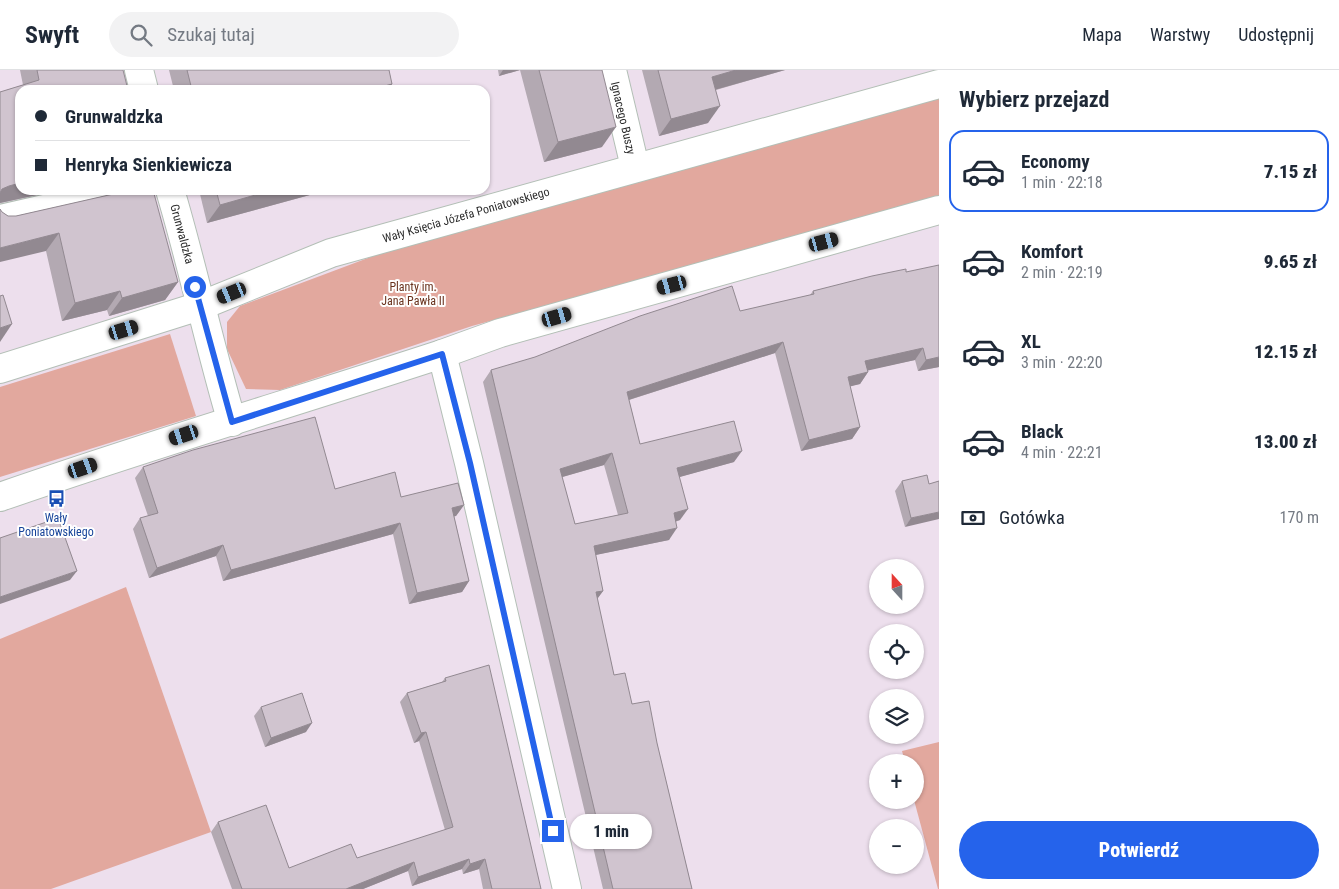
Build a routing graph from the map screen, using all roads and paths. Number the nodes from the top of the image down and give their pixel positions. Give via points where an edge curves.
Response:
1 (139, 70) edge
2 (612, 70) edge
3 (925, 81) edge
4 (143, 85) edge
5 (635, 167) junction
6 (106, 195) edge
7 (172, 195) edge
8 (939, 210) edge
9 (0, 219) edge
10 (200, 306) junction
11 (442, 354) junction
12 (0, 369) edge
13 (232, 422) junction
14 (0, 497) edge
15 (567, 889) edge

1 - 4 street
2 - 5 street, Ignacego Buszy
3 - 5 street, Wały Księcia Józefa Poniatowskiego
5 - 10 street, Wały Księcia Józefa Poniatowskiego via 331,253
6 - 9 street
7 - 10 street, Grunwaldzka
8 - 11 street via 510,330
10 - 12 street, Wały Księcia Józefa Poniatowskiego
10 - 13 street, Grunwaldzka
11 - 13 street
11 - 15 street
13 - 14 street

